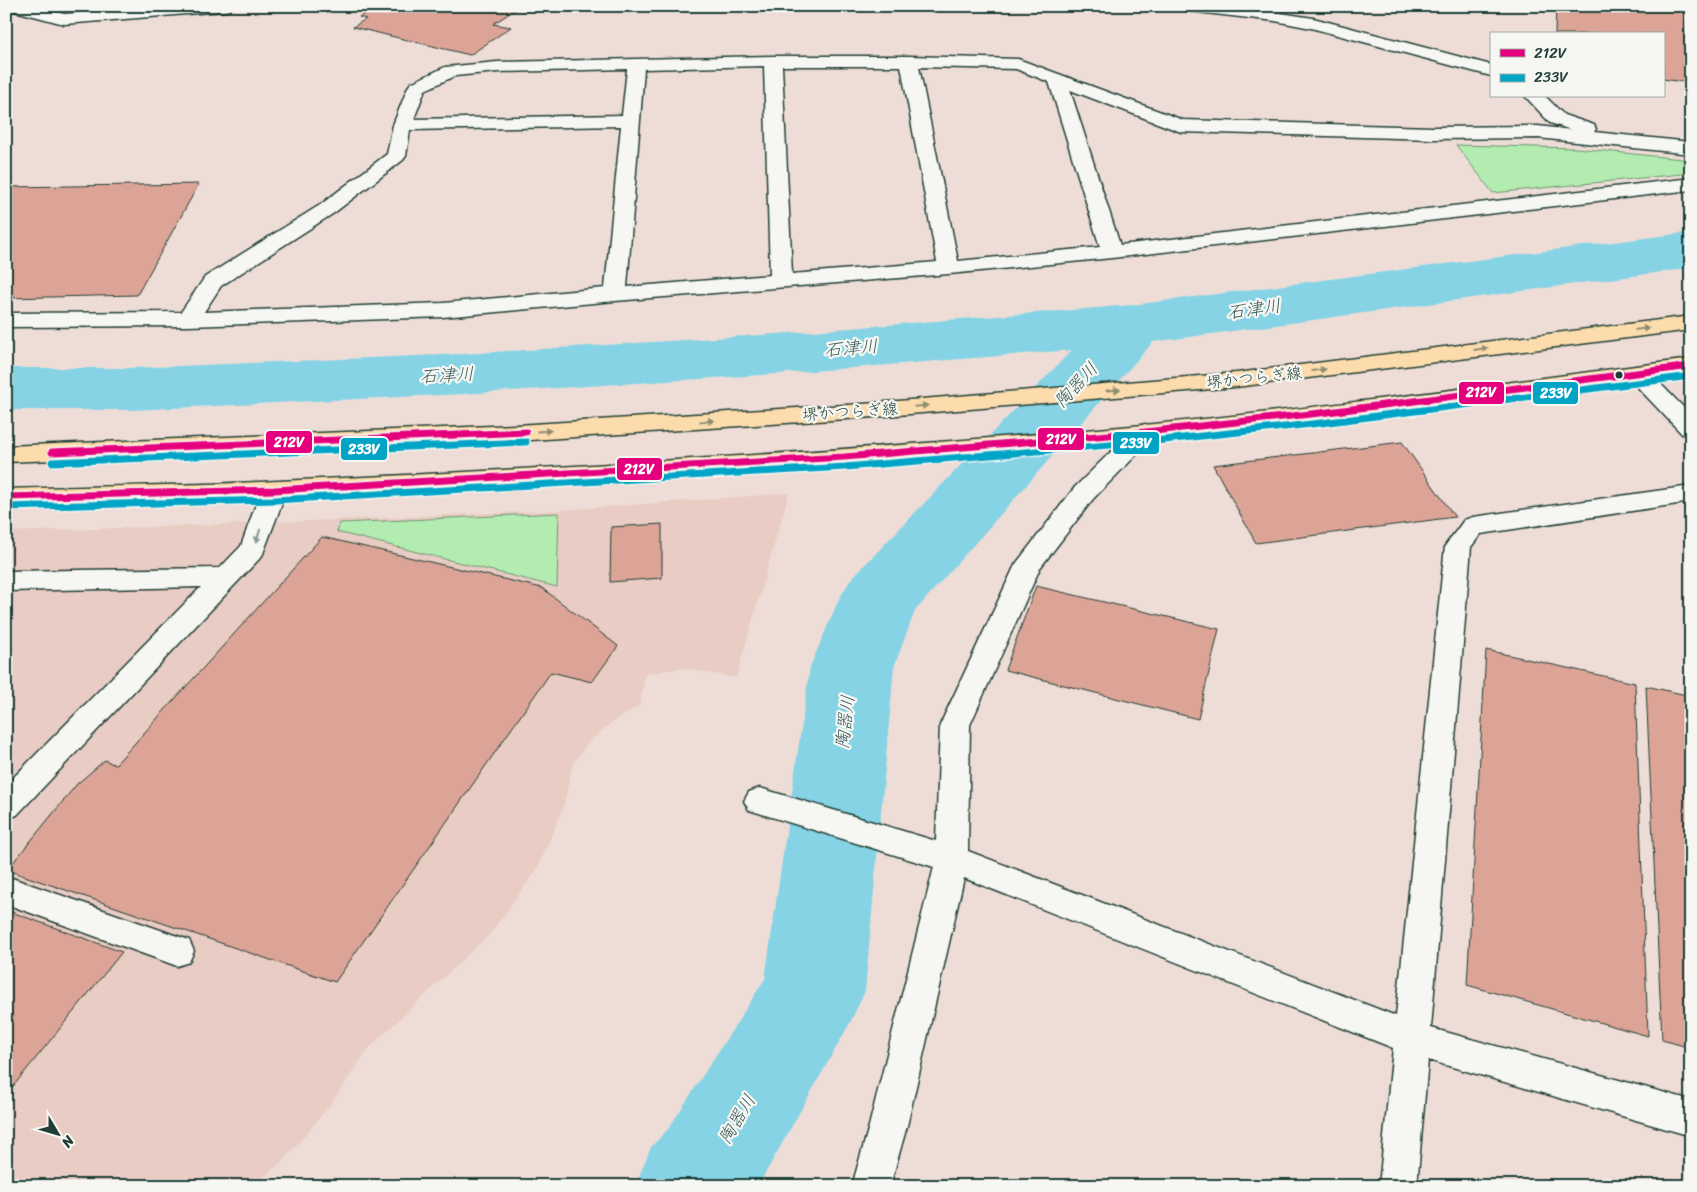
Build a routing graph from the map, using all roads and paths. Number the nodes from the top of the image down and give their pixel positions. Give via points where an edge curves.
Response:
1 (17, 6) edge
2 (105, 6) edge
3 (224, 6) edge
4 (1188, 6) edge
5 (186, 7) edge
6 (86, 17) junction
7 (773, 61) junction
8 (909, 61) junction
9 (636, 64) junction
10 (1490, 72) edge
11 (1057, 78) junction
12 (1536, 98) edge
13 (631, 120) junction
14 (402, 126) junction
15 (1620, 141) junction
16 (1691, 148) edge
17 (1691, 184) edge
18 (1112, 252) junction
19 (949, 268) junction
20 (781, 280) junction
21 (615, 294) junction
22 (188, 319) junction
23 (6, 320) edge
24 (1691, 322) edge
25 (1691, 366) edge
26 (1637, 373) junction
27 (1691, 429) edge
28 (1133, 434) junction
29 (6, 454) edge
30 (274, 490) junction
31 (1691, 494) edge
32 (6, 497) edge
33 (227, 577) junction
34 (6, 581) edge
35 (760, 801) dead end
36 (6, 806) edge
37 (952, 859) junction
38 (6, 890) edge
39 (177, 951) dead end
40 (1412, 1039) junction
41 (1691, 1118) edge
42 (872, 1186) edge
43 (1398, 1186) edge

1 - 6 street via 64,19
2 - 6 street
3 - 5 street
4 - 10 street via 1313,23
5 - 6 street
7 - 8 street
7 - 9 street
7 - 20 street
8 - 11 street via 1018,64
8 - 19 street
9 - 13 street
9 - 14 street via 451,71 417,87
11 - 15 street via 1182,126 1432,133 1538,132
11 - 18 street
12 - 15 street via 1557,119
13 - 14 street
13 - 21 street
14 - 22 street via 396,156 327,210 213,282
15 - 16 street
17 - 18 street
18 - 19 street
19 - 20 street
20 - 21 street
21 - 22 street via 443,310
22 - 23 street
29 -> 24 main road, 堺かつらぎ線 via 516,433 995,400 1236,380
25 - 26 main road
26 - 27 street
26 - 28 main road
28 - 30 main road via 553,475
28 - 37 street via 1028,565 955,725
30 - 32 main road
30 -> 33 street via 253,550
31 - 40 street via 1473,526 1458,546
33 - 34 street
33 - 36 street
35 - 37 street
37 - 40 street
37 - 42 street
38 - 39 street
40 - 41 street
40 - 43 street

